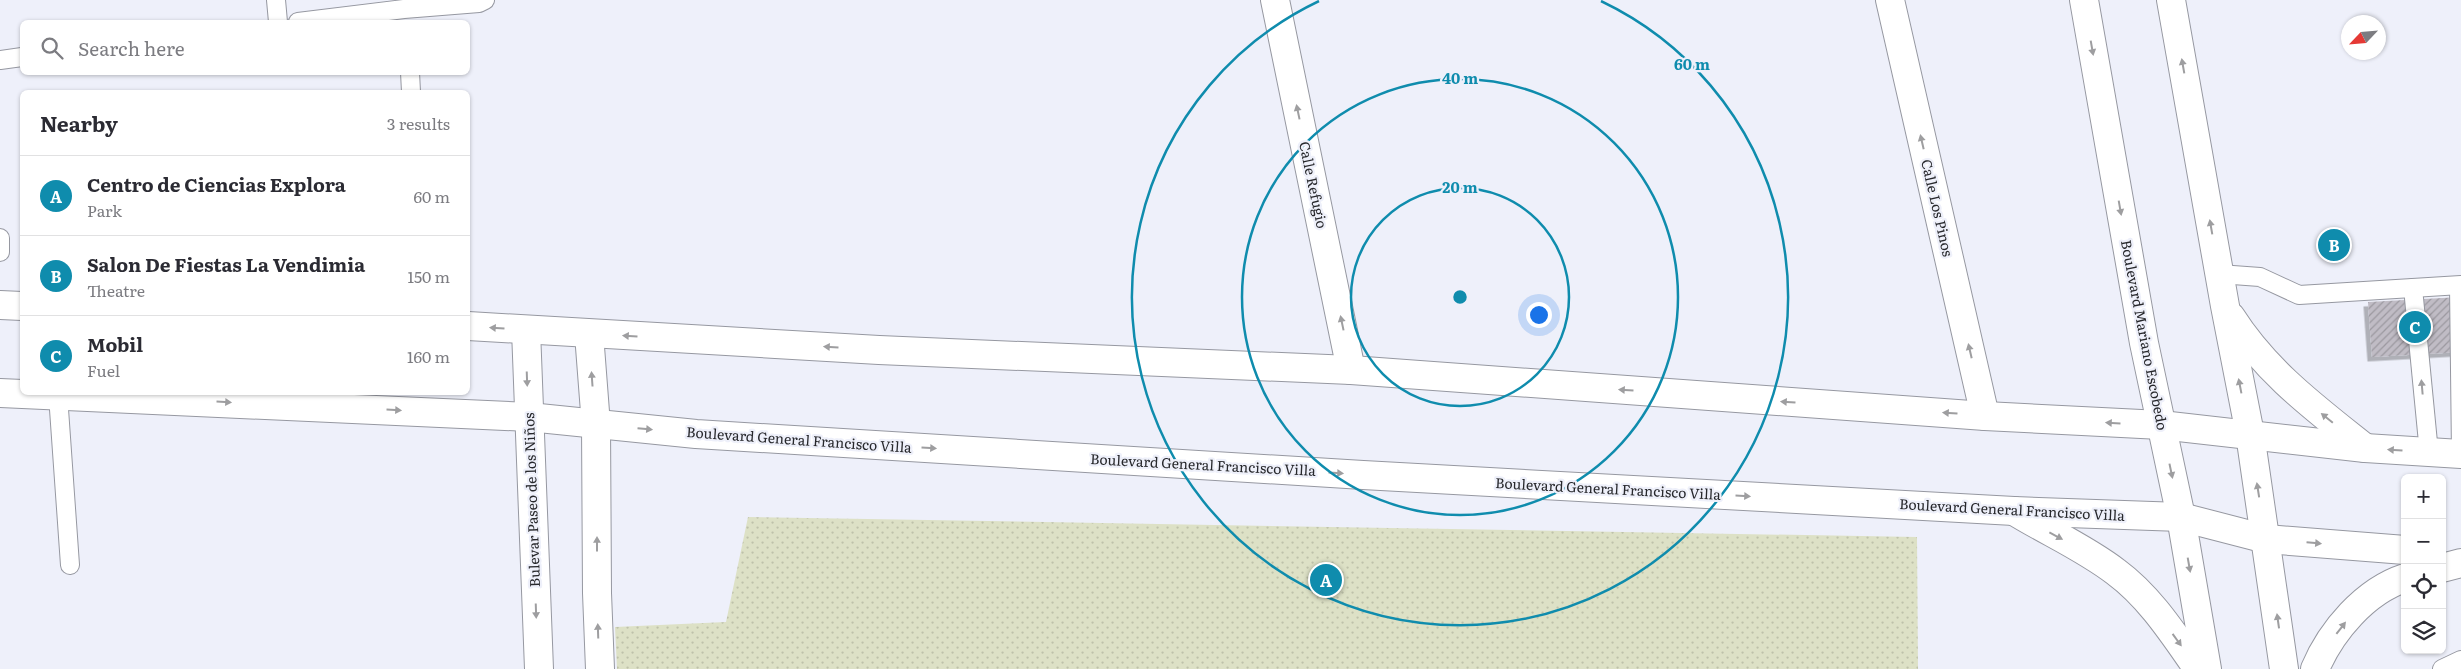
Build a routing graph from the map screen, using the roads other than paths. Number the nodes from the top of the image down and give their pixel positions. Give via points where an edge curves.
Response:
1 (276, 0) edge
2 (485, 0) edge
3 (1276, 0) edge
4 (1890, 0) edge
5 (2084, 0) edge
6 (2171, 0) edge
7 (404, 16) edge
8 (278, 20) edge
9 (333, 20) edge
10 (20, 57) edge
11 (0, 60) edge
12 (410, 75) edge
13 (411, 90) edge
14 (0, 238) edge
15 (0, 252) edge
16 (2219, 274) junction
17 (2460, 285) edge
18 (2413, 288) junction
19 (0, 305) edge
20 (20, 306) edge
21 (2224, 306) junction
22 (470, 326) edge
23 (526, 330) junction
24 (589, 334) junction
25 (1352, 370) junction
26 (0, 392) edge
27 (20, 393) edge
28 (58, 395) joint
29 (1984, 416) junction
30 (529, 417) junction
31 (596, 425) junction
32 (2161, 425) junction
33 (2250, 434) junction
34 (2365, 448) junction
35 (2429, 453) junction
36 (2461, 454) edge
37 (2014, 511) junction
38 (2181, 517) junction
39 (2266, 539) junction
40 (2401, 550) edge
41 (2446, 553) edge
42 (2461, 555) edge
43 (2461, 563) edge
44 (70, 565) dead end
45 (2446, 567) edge
46 (2401, 580) edge
47 (2461, 660) edge
48 (539, 669) edge
49 (600, 669) edge
50 (2198, 669) edge
51 (2207, 669) edge
52 (2284, 669) edge
53 (2315, 669) edge
54 (2442, 669) edge

1 - 8 lane
2 - 7 lane
25 -> 3 main road, Calle Refugio
29 -> 4 main road, Calle Los Pinos
5 -> 32 main road, Boulevard Mariano Escobedo
16 -> 6 main road
7 - 9 lane
10 - 11 lane
12 - 13 lane
14 - 15 lane
16 - 18 lane via 2260,277 2299,295
16 - 21 main road
17 - 18 lane
17 - 36 lane
35 -> 18 lane
19 - 20 main road
33 -> 21 main road
34 -> 21 main road via 2277,375
23 -> 22 main road
23 - 24 main road
23 -> 30 main road, Bulevar Paseo de los Niños
25 -> 24 main road
31 -> 24 main road
29 -> 25 main road
26 - 27 main road, Boulevard General Francisco Villa
28 -> 30 main road, Boulevard General Francisco Villa
28 - 44 lane
32 -> 29 main road
30 - 31 main road, Boulevard General Francisco Villa
30 -> 48 main road, Bulevar Paseo de los Niños
31 -> 37 main road, Boulevard General Francisco Villa via 806,441
49 -> 31 main road
32 - 33 main road
32 -> 38 main road, Boulevard Mariano Escobedo
33 - 34 main road
39 -> 33 main road
35 -> 34 main road
35 - 36 main road
37 - 38 main road, Boulevard General Francisco Villa
37 -> 50 main road via 2086,551 2118,573 2146,600
38 - 39 main road, Boulevard General Francisco Villa
38 -> 51 main road, Boulevard Mariano Escobedo
39 -> 40 main road, Boulevard General Francisco Villa
52 -> 39 main road
41 - 42 main road
43 - 45 main road
53 -> 46 main road via 2332,638 2351,614 2375,592
47 - 54 lane

